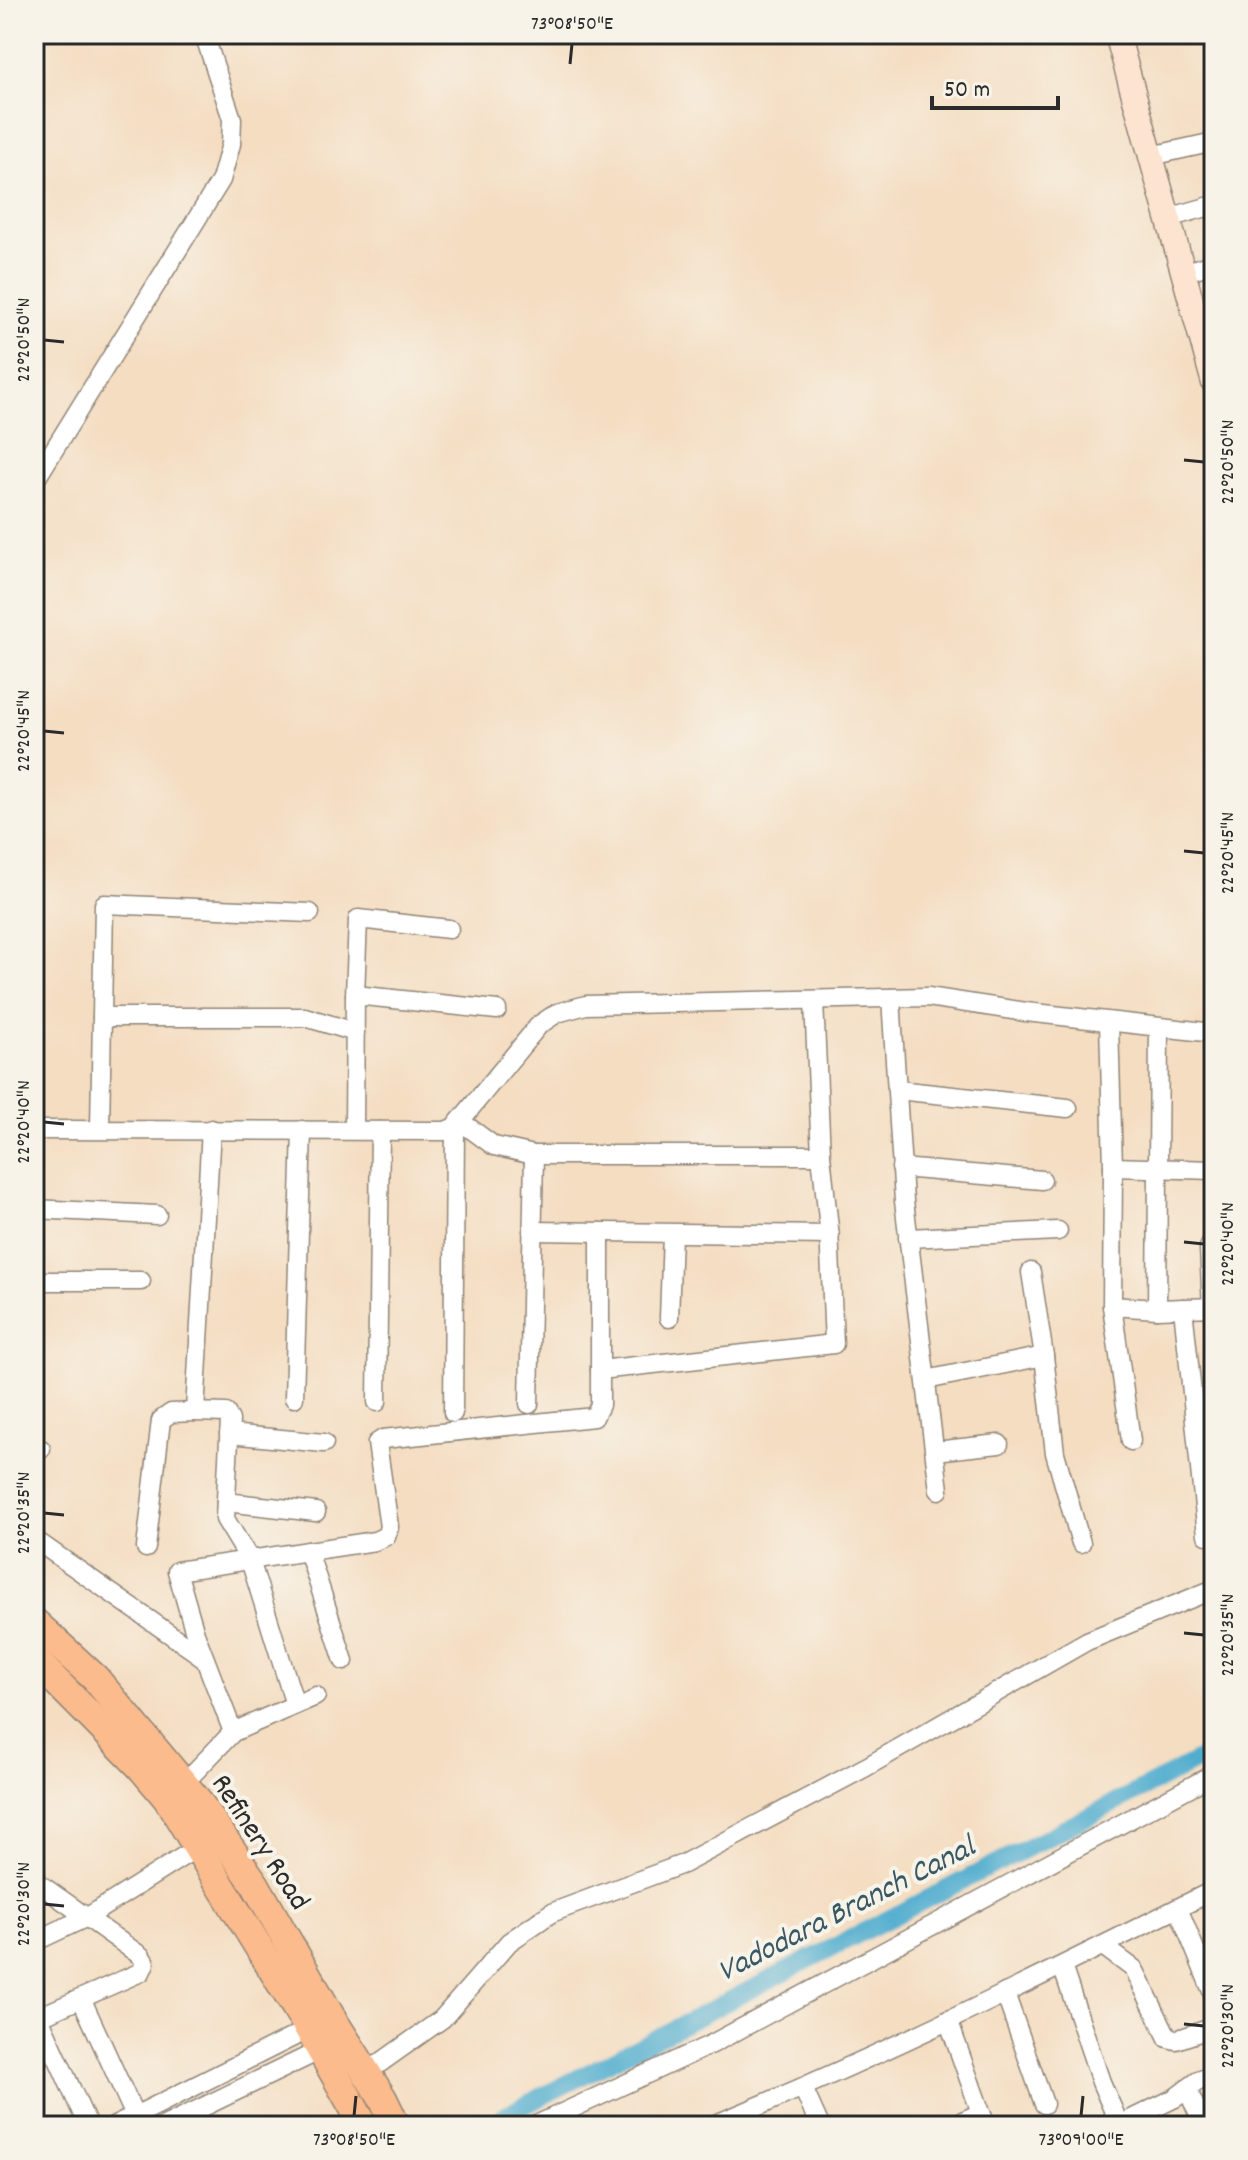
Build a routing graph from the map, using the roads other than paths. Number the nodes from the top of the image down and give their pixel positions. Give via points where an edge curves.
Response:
1 (204, 34) edge
2 (1117, 34) edge
3 (1214, 142) edge
4 (1151, 156) junction
5 (1214, 205) edge
6 (1168, 218) junction
7 (1214, 263) edge
8 (1183, 273) junction
9 (1214, 383) edge
10 (34, 482) edge
11 (310, 913) dead end
12 (449, 929) dead end
13 (355, 995) junction
14 (891, 998) junction
15 (814, 1001) junction
16 (497, 1010) dead end
17 (102, 1017) junction
18 (1109, 1022) junction
19 (1159, 1028) junction
20 (355, 1032) junction
21 (1214, 1033) edge
22 (897, 1090) junction
23 (1068, 1108) dead end
24 (458, 1124) junction
25 (100, 1129) junction
26 (211, 1129) junction
27 (302, 1130) junction
28 (354, 1130) junction
29 (380, 1131) junction
30 (34, 1132) edge
31 (534, 1155) junction
32 (821, 1155) junction
33 (1113, 1167) junction
34 (901, 1168) junction
35 (1160, 1168) junction
36 (1214, 1170) edge
37 (1042, 1180) dead end
38 (34, 1209) edge
39 (157, 1215) dead end
40 (532, 1231) junction
41 (1058, 1231) dead end
42 (600, 1232) junction
43 (672, 1234) junction
44 (830, 1235) junction
45 (908, 1238) junction
46 (1214, 1238) edge
47 (1031, 1272) dead end
48 (34, 1281) edge
49 (141, 1281) dead end
50 (1112, 1306) junction
51 (1213, 1307) edge
52 (1183, 1308) junction
53 (1157, 1309) junction
54 (669, 1318) dead end
55 (1044, 1356) junction
56 (600, 1370) junction
57 (926, 1380) junction
58 (294, 1398) dead end
59 (377, 1402) dead end
60 (529, 1404) dead end
61 (195, 1412) junction
62 (453, 1413) dead end
63 (229, 1434) junction
64 (1131, 1441) dead end
65 (324, 1443) dead end
66 (999, 1444) dead end
67 (935, 1451) junction
68 (939, 1490) dead end
69 (226, 1502) junction
70 (316, 1512) dead end
71 (1207, 1535) dead end
72 (34, 1539) edge
73 (1081, 1543) dead end
74 (146, 1548) dead end
75 (308, 1551) junction
76 (250, 1560) junction
77 (1214, 1589) edge
78 (34, 1622) edge
79 (204, 1658) junction
80 (34, 1659) edge
81 (344, 1661) dead end
82 (316, 1696) dead end
83 (295, 1705) junction
84 (233, 1732) junction
85 (1214, 1774) edge
86 (184, 1783) junction
87 (195, 1827) junction
88 (34, 1880) edge
89 (1214, 1890) edge
90 (1178, 1908) junction
91 (89, 1916) junction
92 (34, 1942) edge
93 (1103, 1946) junction
94 (1062, 1966) junction
95 (1005, 1993) junction
96 (1214, 1996) edge
97 (82, 2000) junction
98 (37, 2018) edge
99 (948, 2020) junction
100 (1214, 2027) edge
101 (315, 2040) junction
102 (1214, 2075) edge
103 (363, 2086) junction
104 (803, 2088) junction
105 (1187, 2089) junction
106 (1044, 2104) dead end
107 (135, 2116) junction
108 (984, 2119) edge
109 (1119, 2125) edge
110 (88, 2126) edge
111 (115, 2126) edge
112 (164, 2126) edge
113 (364, 2126) edge
114 (396, 2126) edge
115 (534, 2126) edge
116 (711, 2126) edge
117 (820, 2126) edge
118 (951, 2126) edge
119 (1204, 2126) edge

1 - 10 street via 232,119 221,180
2 - 4 street
3 - 4 street
4 - 6 street
5 - 6 street
6 - 8 street
7 - 8 street
8 - 9 street
11 - 17 street via 104,904
12 - 13 street via 358,919
13 - 16 street
13 - 20 street
14 - 15 street
14 - 18 street via 928,997
14 - 22 street
15 - 24 street via 586,1005 557,1013 539,1025
15 - 32 street
17 - 20 street via 305,1017
17 - 25 street
18 - 19 street
18 - 33 street
19 - 21 street
19 - 35 street
20 - 28 street
22 - 23 street
22 - 34 street
24 - 29 street via 445,1131
24 - 31 street via 494,1146
24 - 62 street
25 - 26 street
25 - 30 street
26 - 27 street
26 - 61 street
27 - 28 street
27 - 58 street
28 - 29 street
29 - 59 street
31 - 32 street
31 - 40 street
32 - 44 street
33 - 35 street
33 - 50 street
34 - 37 street
34 - 45 street
35 - 36 street
35 - 53 street
38 - 39 street
40 - 42 street
40 - 60 street
41 - 45 street
42 - 43 street
42 - 56 street
43 - 44 street
43 - 54 street
44 - 56 street via 834,1344
45 - 57 street
46 - 51 street via 1209,1248
47 - 55 street
48 - 49 street
50 - 53 street
50 - 64 street
51 - 52 street
52 - 53 street
52 - 71 street
55 - 57 street
55 - 73 street via 1055,1453
56 - 75 street via 600,1405 594,1417 380,1440 386,1536
57 - 67 street
61 - 63 street via 226,1413
61 - 74 street via 171,1413 161,1420
63 - 65 street
63 - 69 street
66 - 67 street
67 - 68 street
69 - 70 street
69 - 76 street via 225,1519
72 - 79 street
75 - 76 street
75 - 81 street
76 - 79 street via 177,1571
76 - 83 street
77 - 103 street via 1087,1641 683,1864 551,1913 509,1942 442,2019
78 - 86 main road, Refinery Road via 95,1678
79 - 84 street
80 - 87 main road, Refinery Road
82 - 83 street
83 - 84 street
84 - 86 street
85 - 115 street via 712,2044
86 - 87 main road, Refinery Road
87 - 91 street
87 - 101 main road, Refinery Road
87 - 103 main road, Refinery Road via 255,1884
88 - 91 street
89 - 90 street
90 - 93 street
90 - 96 street
91 - 92 street
91 - 97 street via 145,1963 141,1972
93 - 94 street
93 - 100 street via 1134,1969 1168,2038
94 - 95 street
94 - 109 street
95 - 99 street
95 - 106 street
97 - 98 street
97 - 107 street
98 - 110 street
99 - 104 street
99 - 108 street
101 - 103 main road, Refinery Road
101 - 107 street
101 - 112 street
102 - 105 street
103 - 113 main road, Refinery Road
103 - 114 main road, Refinery Road
104 - 116 street
104 - 117 street
105 - 109 street
105 - 119 street
107 - 111 street
108 - 118 street

